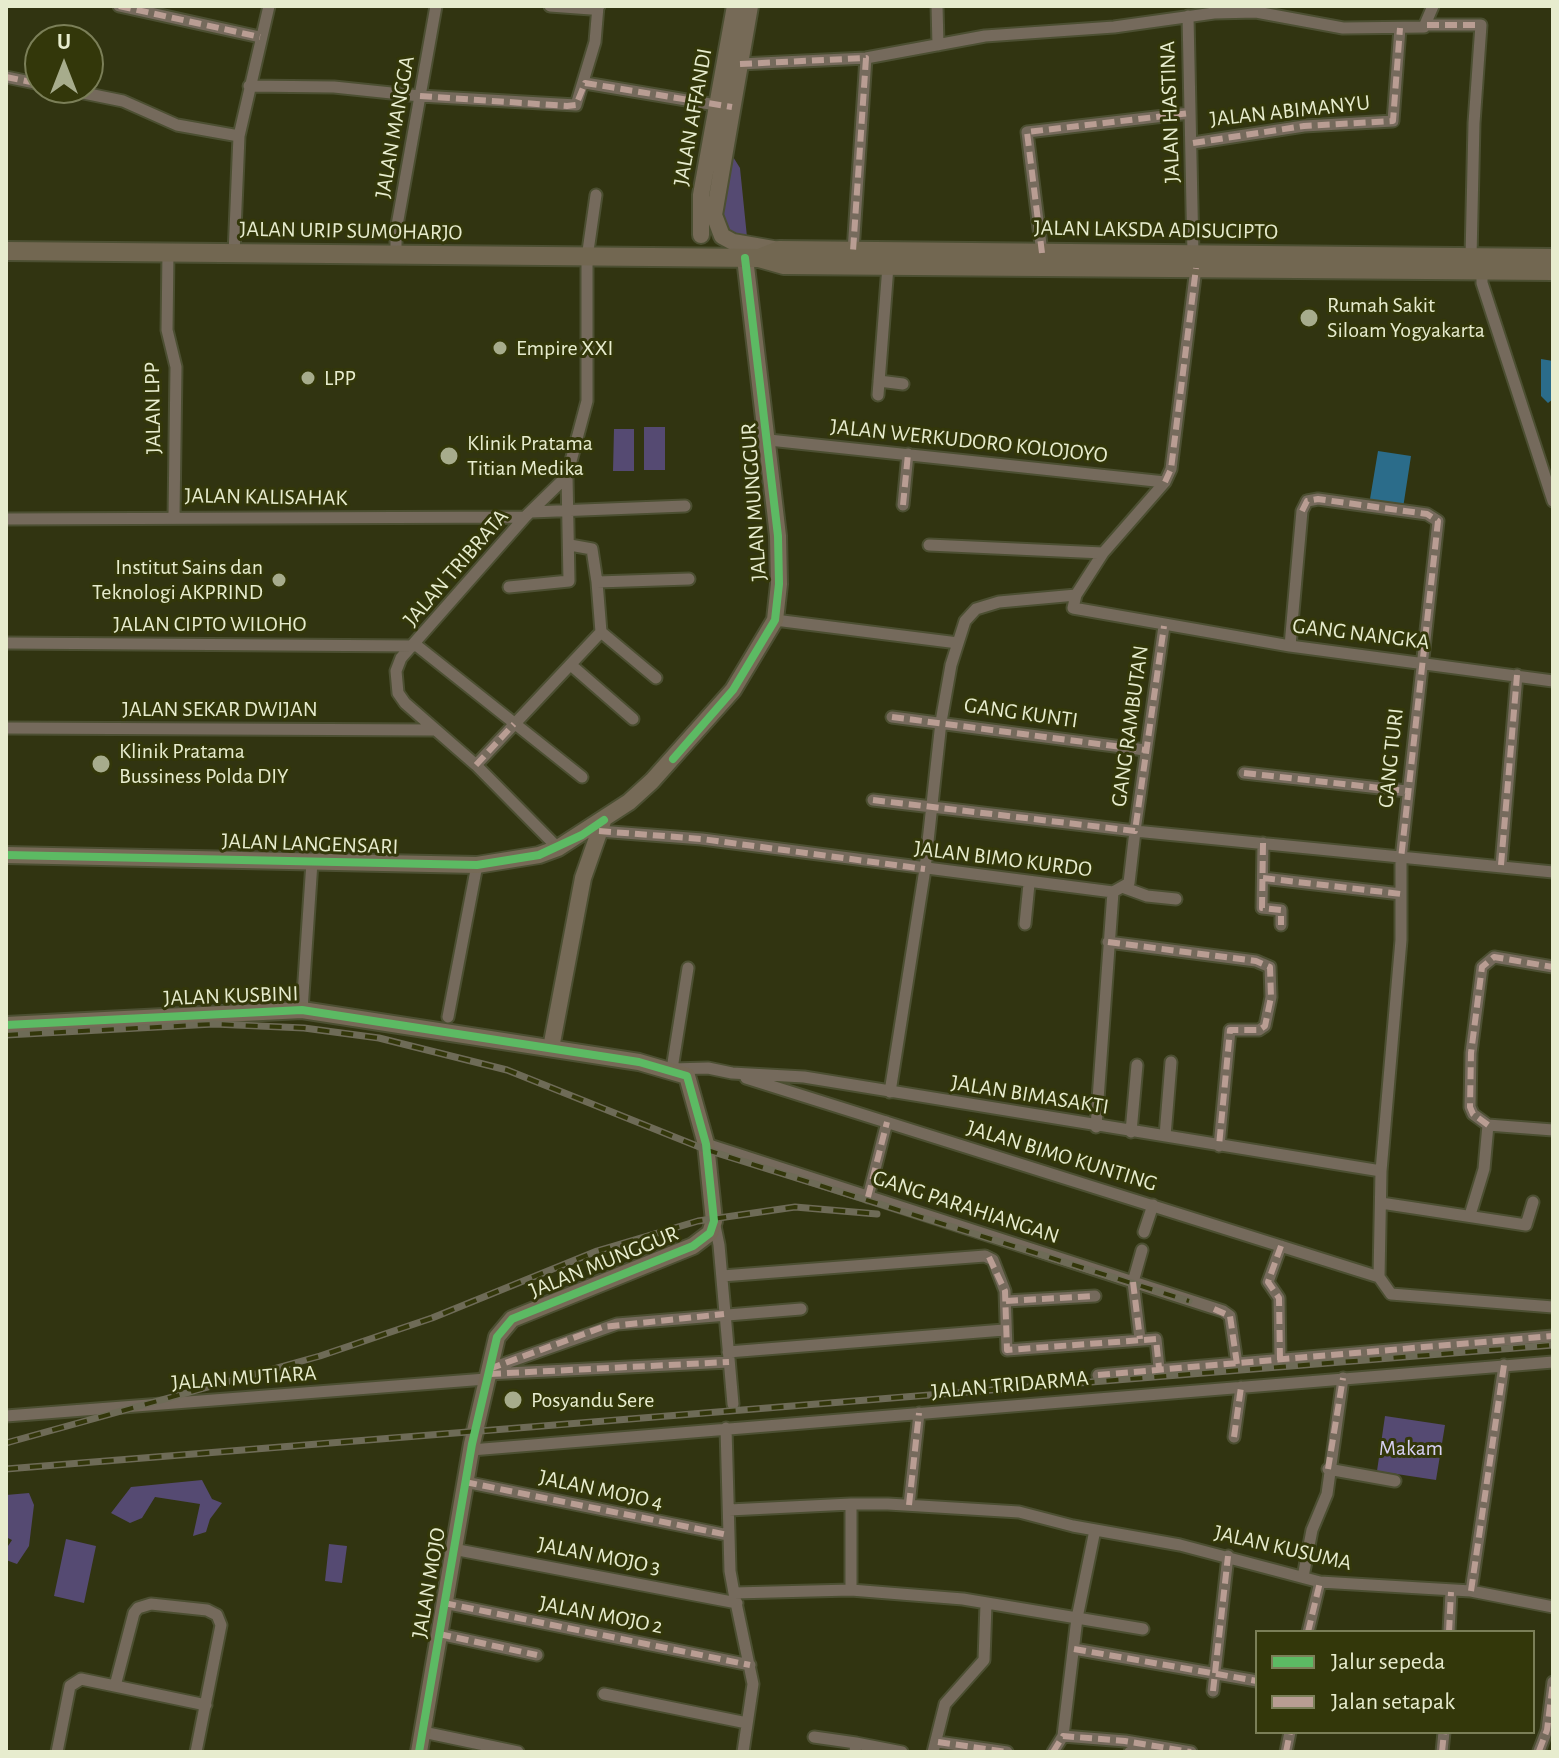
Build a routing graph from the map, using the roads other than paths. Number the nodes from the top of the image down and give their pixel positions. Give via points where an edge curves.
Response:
1 (119, 6) edge
2 (269, 6) edge
3 (436, 6) edge
4 (550, 6) edge
5 (598, 6) edge
6 (735, 6) edge
7 (750, 6) edge
8 (937, 6) edge
9 (1433, 6) edge
10 (1256, 9) edge
11 (1188, 16) junction
12 (1427, 25) junction
13 (1400, 28) junction
14 (260, 37) junction
15 (938, 45) junction
16 (866, 58) junction
17 (740, 64) junction
18 (585, 83) junction
19 (249, 86) junction
20 (420, 96) junction
21 (104, 97) edge
22 (724, 106) junction
23 (1190, 113) junction
24 (239, 136) junction
25 (1193, 143) junction
26 (596, 195) dead end
27 (716, 197) junction
28 (701, 235) junction
29 (779, 250) junction
30 (6, 251) edge
31 (853, 251) junction
32 (168, 252) junction
33 (1042, 253) junction
34 (234, 254) junction
35 (396, 256) junction
36 (587, 258) junction
37 (744, 258) junction
38 (1553, 258) edge
39 (673, 259) junction
40 (696, 259) joint
41 (981, 260) junction
42 (1194, 261) junction
43 (1476, 264) junction
44 (888, 266) junction
45 (1553, 271) edge
46 (879, 381) junction
47 (903, 384) dead end
48 (878, 395) dead end
49 (769, 440) junction
50 (908, 454) junction
51 (567, 476) junction
52 (1165, 482) junction
53 (1553, 501) edge
54 (903, 505) dead end
55 (685, 506) dead end
56 (569, 512) junction
57 (528, 515) junction
58 (174, 516) junction
59 (6, 519) edge
60 (570, 545) junction
61 (929, 545) dead end
62 (1103, 553) junction
63 (689, 579) dead end
64 (597, 582) junction
65 (509, 587) dead end
66 (1076, 595) junction
67 (775, 620) junction
68 (1164, 626) junction
69 (601, 632) junction
70 (6, 643) edge
71 (958, 643) junction
72 (415, 646) junction
73 (1290, 646) junction
74 (1421, 662) junction
75 (571, 665) junction
76 (1517, 675) junction
77 (656, 678) dead end
78 (1553, 681) edge
79 (892, 717) dead end
80 (633, 719) dead end
81 (941, 722) junction
82 (514, 724) junction
83 (6, 728) edge
84 (434, 730) junction
85 (1145, 750) junction
86 (476, 765) junction
87 (1244, 773) dead end
88 (582, 777) dead end
89 (1407, 791) junction
90 (873, 800) dead end
91 (933, 807) junction
92 (601, 826) junction
93 (1135, 831) junction
94 (1263, 843) junction
95 (558, 848) junction
96 (6, 855) edge
97 (1401, 859) junction
98 (312, 862) junction
99 (477, 865) junction
100 (1501, 865) junction
101 (925, 869) junction
102 (1553, 872) edge
103 (1263, 878) junction
104 (1029, 884) junction
105 (1119, 890) junction
106 (1401, 894) junction
107 (1176, 899) dead end
108 (1025, 924) dead end
109 (1281, 925) dead end
110 (1108, 942) junction
111 (1553, 967) edge
112 (688, 968) dead end
113 (302, 1010) junction
114 (448, 1017) dead end
115 (6, 1025) edge
116 (551, 1048) junction
117 (1171, 1062) dead end
118 (1137, 1065) dead end
119 (672, 1069) junction
120 (732, 1073) junction
121 (890, 1092) junction
122 (887, 1122) junction
123 (1488, 1125) junction
124 (1096, 1127) junction
125 (1553, 1130) edge
126 (1131, 1132) junction
127 (1165, 1136) junction
128 (706, 1144) junction
129 (1219, 1146) junction
130 (1381, 1171) junction
131 (868, 1197) junction
132 (1533, 1202) dead end
133 (1381, 1203) junction
134 (1153, 1205) junction
135 (1470, 1215) junction
136 (714, 1221) junction
137 (1144, 1232) dead end
138 (1281, 1246) junction
139 (1142, 1250) dead end
140 (722, 1276) junction
141 (1379, 1277) junction
142 (1133, 1282) junction
143 (1095, 1296) dead end
144 (1006, 1301) junction
145 (1553, 1307) edge
146 (801, 1309) dead end
147 (724, 1314) junction
148 (1004, 1330) junction
149 (1553, 1336) edge
150 (1140, 1339) junction
151 (728, 1357) junction
152 (1280, 1360) junction
153 (1553, 1362) edge
154 (1237, 1364) junction
155 (1504, 1365) junction
156 (1159, 1368) junction
157 (487, 1374) junction
158 (1098, 1375) dead end
159 (1343, 1378) junction
160 (1241, 1387) junction
161 (733, 1404) dead end
162 (919, 1413) junction
163 (6, 1416) edge
164 (478, 1421) joint
165 (726, 1428) junction
166 (1234, 1437) dead end
167 (471, 1450) junction
168 (1328, 1469) junction
169 (1395, 1481) dead end
170 (465, 1482) junction
171 (851, 1504) junction
172 (909, 1505) junction
173 (729, 1510) junction
174 (1095, 1530) junction
175 (728, 1535) junction
176 (453, 1549) junction
177 (1228, 1556) junction
178 (1303, 1577) junction
179 (1320, 1582) junction
180 (851, 1590) junction
181 (1471, 1591) junction
182 (1451, 1592) junction
183 (736, 1598) junction
184 (444, 1603) junction
185 (986, 1604) junction
186 (1553, 1607) edge
187 (1077, 1618) junction
188 (1143, 1629) dead end
189 (1308, 1630) edge
190 (1449, 1630) edge
191 (439, 1634) junction
192 (1074, 1649) junction
193 (537, 1655) dead end
194 (750, 1665) junction
195 (1215, 1671) junction
196 (1255, 1681) edge
197 (1553, 1682) edge
198 (115, 1686) junction
199 (1213, 1691) dead end
200 (604, 1694) dead end
201 (1552, 1699) edge
202 (206, 1705) junction
203 (747, 1723) junction
204 (423, 1732) junction
205 (1063, 1736) junction
206 (814, 1737) dead end
207 (936, 1747) edge
208 (856, 1748) edge
209 (1539, 1751) edge
210 (57, 1752) edge
211 (196, 1752) edge
212 (419, 1752) edge
213 (518, 1752) edge
214 (743, 1752) edge
215 (902, 1752) edge
216 (1007, 1752) edge
217 (1053, 1752) edge
218 (1130, 1752) edge
219 (1143, 1752) edge
220 (1191, 1752) edge

1 - 14 street
2 - 14 street
3 - 20 street, JALAN MANGGA
4 - 5 street
5 - 18 street
6 - 22 main road, JALAN AFFANDI
7 - 17 main road, JALAN AFFANDI
8 - 15 street
9 - 12 street
10 - 11 street
10 - 13 street via 1332,27
11 - 15 street
11 - 23 street, JALAN HASTINA
12 - 13 street
12 - 43 street via 1481,25 1473,138
13 - 25 street, JALAN ABIMANYU via 1393,121 1304,126
14 - 19 street
15 - 16 street
16 - 17 street
16 - 31 street
17 - 22 main road, JALAN AFFANDI
18 - 20 street via 576,105 567,106
18 - 22 street
19 - 20 street
19 - 24 street
20 - 35 street, JALAN MANGGA
21 - 24 street via 177,125
22 - 27 main road, JALAN AFFANDI
22 - 28 main road, JALAN AFFANDI via 701,195
23 - 25 street, JALAN HASTINA
23 - 33 street via 1027,132
24 - 34 street
25 - 42 street, JALAN HASTINA
26 - 36 street
27 - 28 main road
27 - 29 main road via 716,227 722,236
28 - 37 main road via 708,246
28 - 39 main road
29 - 31 main road, JALAN LAKSDA ADISUCIPTO
29 - 37 main road, JALAN LAKSDA ADISUCIPTO
30 - 32 main road, JALAN URIP SUMOHARJO
31 - 41 main road, JALAN LAKSDA ADISUCIPTO
32 - 34 main road, JALAN URIP SUMOHARJO
32 - 58 street, JALAN LPP via 167,330 176,367
33 - 41 main road, JALAN LAKSDA ADISUCIPTO
33 - 42 main road, JALAN LAKSDA ADISUCIPTO
34 - 35 main road, JALAN URIP SUMOHARJO
35 - 36 main road, JALAN URIP SUMOHARJO
36 - 39 main road, JALAN URIP SUMOHARJO
36 - 51 street via 587,401
37 - 40 main road, JALAN LAKSDA ADISUCIPTO
37 - 44 main road, JALAN LAKSDA ADISUCIPTO via 778,264
37 - 49 main road, JALAN MUNGGUR
38 - 43 main road, JALAN LAKSDA ADISUCIPTO
39 - 40 main road, JALAN URIP SUMOHARJO
41 - 42 main road, JALAN LAKSDA ADISUCIPTO
41 - 44 main road, JALAN LAKSDA ADISUCIPTO
42 - 43 main road, JALAN LAKSDA ADISUCIPTO
42 - 52 street, JALAN HASTINA via 1171,469
43 - 45 main road, JALAN LAKSDA ADISUCIPTO
43 - 53 street
44 - 46 street
46 - 47 street
46 - 48 street
49 - 50 street, JALAN WERKUDORO KOLOJOYO
49 - 67 main road, JALAN MUNGGUR via 778,536
50 - 52 street, JALAN WERKUDORO KOLOJOYO
50 - 54 street
51 - 56 street
51 - 57 street, JALAN TRIBRATA
52 - 62 street
55 - 56 street, JALAN KALISAHAK
56 - 57 street, JALAN KALISAHAK
56 - 60 street
57 - 58 street, JALAN KALISAHAK
57 - 72 street, JALAN TRIBRATA
58 - 59 street, JALAN KALISAHAK
60 - 64 street via 592,549
60 - 65 street via 568,583
61 - 62 street
62 - 66 street
63 - 64 street
64 - 69 street
66 - 68 street, GANG NANGKA via 1072,604 1077,611
66 - 71 street via 976,609 965,621
67 - 71 street
67 - 92 main road, JALAN MUNGGUR via 733,690 652,781
68 - 73 street, GANG NANGKA
68 - 85 street, GANG RAMBUTAN
69 - 75 street
69 - 77 street
70 - 72 street, JALAN CIPTO WILOHO
71 - 81 street
72 - 82 street
72 - 84 street, JALAN TRIBRATA via 401,658 396,685 405,703
73 - 74 street, GANG NANGKA
73 - 74 street, GANG TURI via 1302,511 1307,501 1318,499 1427,514 1438,521
74 - 76 street, GANG NANGKA
74 - 89 street, GANG TURI
75 - 80 street
75 - 82 street
76 - 78 street, GANG NANGKA
76 - 100 street
79 - 81 street, GANG KUNTI
81 - 85 street, GANG KUNTI
81 - 91 street
82 - 86 street
82 - 88 street
83 - 84 street, JALAN SEKAR DWIJAN
84 - 86 street, JALAN TRIBRATA
85 - 93 street, GANG RAMBUTAN
86 - 95 street, JALAN TRIBRATA
87 - 89 street
89 - 97 street, GANG TURI
90 - 91 street
91 - 93 street
91 - 101 street
92 - 95 main road, JALAN LANGENSARI
92 - 101 street, JALAN BIMO KURDO
92 - 116 main road via 583,878
93 - 94 street
93 - 105 street via 1129,883
94 - 97 street
94 - 103 street
95 - 99 main road, JALAN LANGENSARI
96 - 98 main road, JALAN LANGENSARI
97 - 100 street
97 - 106 street
98 - 99 main road, JALAN LANGENSARI
98 - 113 street
99 - 114 street
100 - 102 street
101 - 104 street, JALAN BIMO KURDO
101 - 121 street
103 - 106 street
103 - 109 street via 1262,908 1281,910
104 - 105 street, JALAN BIMO KURDO
104 - 108 street
105 - 107 street, JALAN BIMO KURDO
105 - 110 street
106 - 130 street
110 - 124 street
110 - 129 street via 1270,967 1265,1026 1230,1030
111 - 123 street via 1494,957 1482,967 1470,1107
112 - 119 street
113 - 115 main road, JALAN KUSBINI
113 - 116 main road, JALAN KUSBINI
116 - 119 main road
117 - 127 street
118 - 126 street
119 - 120 street, JALAN BIMASAKTI
119 - 128 main road via 687,1076
120 - 121 street, JALAN BIMASAKTI via 804,1077
120 - 122 street, JALAN BIMO KUNTING
121 - 124 street, JALAN BIMASAKTI
122 - 131 street
122 - 134 street, JALAN BIMO KUNTING
123 - 125 street
123 - 135 street via 1484,1169
124 - 126 street, JALAN BIMASAKTI
126 - 127 street, JALAN BIMASAKTI
127 - 129 street, JALAN BIMASAKTI
128 - 131 street, GANG PARAHIANGAN
128 - 136 main road
129 - 130 street, JALAN BIMASAKTI
130 - 133 street
131 - 142 street, GANG PARAHIANGAN
132 - 135 street via 1526,1225
133 - 135 street
133 - 141 street
134 - 137 street
134 - 138 street, JALAN BIMO KUNTING
136 - 140 street
136 - 157 main road, JALAN MUNGGUR via 707,1236 693,1246 512,1319 502,1327
138 - 141 street, JALAN BIMO KUNTING
138 - 152 street via 1268,1282 1279,1298
139 - 142 street
140 - 144 street via 985,1256 997,1267
140 - 147 street
141 - 145 street, JALAN BIMO KUNTING via 1391,1294
142 - 150 street
142 - 154 street, GANG PARAHIANGAN via 1230,1316
143 - 144 street
144 - 148 street
146 - 147 street
147 - 151 street
147 - 157 street via 603,1327
148 - 150 street via 1010,1351
148 - 151 street
149 - 152 street
150 - 156 street via 1156,1339
151 - 157 street
151 - 161 street
152 - 154 street
153 - 155 street, JALAN TRIDARMA
154 - 156 street
155 - 159 street, JALAN TRIDARMA
155 - 181 street
156 - 158 street
157 - 163 street, JALAN MUTIARA
157 - 164 main road, JALAN MUNGGUR
159 - 160 street, JALAN TRIDARMA
159 - 168 street
160 - 162 street, JALAN TRIDARMA
160 - 166 street
162 - 165 street, JALAN TRIDARMA
162 - 172 street
164 - 167 main road, JALAN MOJO
165 - 167 street, JALAN TRIDARMA
165 - 173 street
167 - 170 main road, JALAN MOJO
168 - 169 street
168 - 178 street via 1327,1494 1312,1530
170 - 175 street, JALAN MOJO 4
170 - 176 main road, JALAN MOJO
171 - 172 street, JALAN KUSUMA
171 - 173 street, JALAN KUSUMA
171 - 180 street
172 - 174 street, JALAN KUSUMA via 1019,1512
173 - 175 street
174 - 177 street, JALAN KUSUMA
174 - 187 street
175 - 183 street
176 - 183 street, JALAN MOJO 3
176 - 184 main road, JALAN MOJO
177 - 178 street, JALAN KUSUMA
177 - 195 street
178 - 179 street, JALAN KUSUMA
179 - 182 street, JALAN KUSUMA
179 - 189 street
180 - 183 street
180 - 185 street
181 - 182 street, JALAN KUSUMA
181 - 186 street, JALAN KUSUMA
182 - 190 street
183 - 194 street
184 - 191 main road, JALAN MOJO
184 - 194 street, JALAN MOJO 2
185 - 187 street
185 - 207 street via 984,1660 945,1704
187 - 188 street
187 - 192 street
191 - 193 street
191 - 204 main road, JALAN MOJO
192 - 195 street
192 - 205 street
194 - 203 street
195 - 196 street
195 - 199 street
197 - 201 street
198 - 202 street
198 - 202 street via 138,1608 151,1604 207,1610 221,1625
198 - 210 street via 74,1680
200 - 203 street
201 - 209 street
202 - 211 street
203 - 214 street
204 - 212 main road, JALAN MOJO
204 - 213 street
205 - 217 street
205 - 220 street
206 - 208 street
207 - 216 street
208 - 215 street
218 - 219 street

